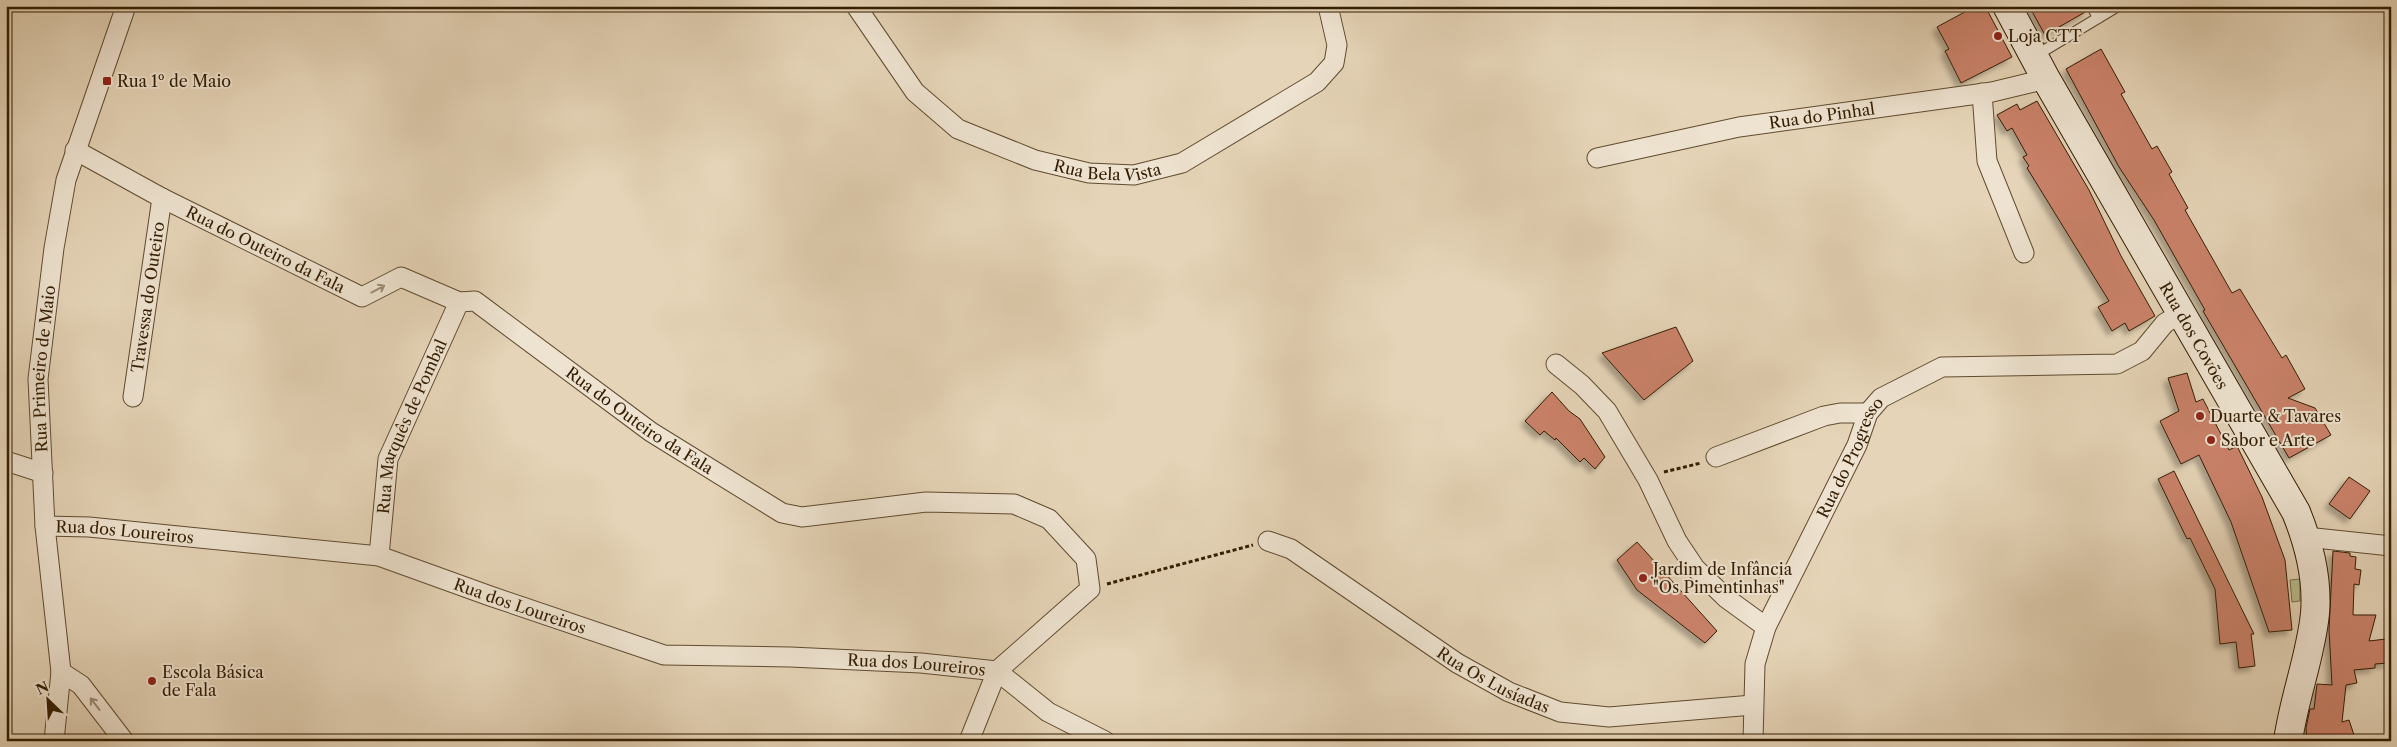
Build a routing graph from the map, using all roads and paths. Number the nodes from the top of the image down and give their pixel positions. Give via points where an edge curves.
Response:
1 (126, 6) edge
2 (856, 6) edge
3 (1328, 6) edge
4 (2007, 6) edge
5 (2092, 6) edge
6 (2118, 6) edge
7 (2098, 18) junction
8 (2040, 68) junction
9 (1982, 93) junction
10 (75, 150) junction
11 (1598, 158) dead end
12 (162, 198) junction
13 (2024, 253) dead end
14 (459, 302) junction
15 (2182, 314) junction
16 (1556, 364) dead end
17 (133, 397) dead end
18 (1868, 413) junction
19 (1716, 457) joint
20 (6, 461) edge
21 (43, 473) junction
22 (1648, 480) junction
23 (45, 526) junction
24 (2306, 537) junction
25 (1268, 541) joint
26 (2391, 546) edge
27 (379, 556) junction
28 (1090, 588) junction
29 (1766, 627) junction
30 (997, 671) junction
31 (61, 672) junction
32 (1753, 705) junction
33 (54, 741) edge
34 (124, 741) edge
35 (969, 741) edge
36 (1105, 741) edge
37 (1753, 741) edge
38 (2288, 741) edge

1 - 10 street, Rua Primeiro de Maio
2 - 3 street, Rua Bela Vista via 915,92 958,129 1035,160 1089,173 1134,176 1182,163 1317,82 1334,63 1337,45
4 - 8 street, Rua dos Covões
5 - 7 lane
6 - 7 lane
7 - 8 lane
8 - 9 street, Rua do Pinhal
8 - 15 street, Rua dos Covões
9 - 11 street, Rua do Pinhal via 1739,127
9 - 13 street via 1987,161
10 - 12 street, Rua do Outeiro da Fala
10 - 21 street, Rua Primeiro de Maio via 66,180 54,248 38,379
12 -> 14 street, Rua do Outeiro da Fala via 362,297 401,277
12 - 17 street, Travessa do Outeiro
14 - 27 street, Rua Marquês de Pombal via 388,459
14 - 28 street, Rua do Outeiro da Fala via 475,301 651,432 782,513 802,517 926,502 1014,504 1049,519 1080,552 1086,559
15 - 18 street, Rua do Progresso via 2165,322 2142,351 2117,364 1942,367 1880,398
15 - 24 street, Rua dos Covões via 2296,512
16 - 22 street via 1582,385 1606,411
18 - 19 street via 1824,416
18 - 29 street, Rua do Progresso via 1857,445
19 - 22 path via 1689,468 1663,472
20 - 21 street
21 - 23 street, Rua Primeiro de Maio
22 - 29 street via 1677,541 1695,568 1726,598
23 - 27 street, Rua dos Loureiros via 89,527
23 - 31 street, Rua Primeiro de Maio
24 - 26 street
24 - 38 street, Rua dos Covões via 2313,562 2315,612
25 - 28 path
25 - 32 street, Rua Os Lusíadas via 1291,549 1457,663 1509,692 1560,712 1609,716
27 - 30 street, Rua dos Loureiros via 664,656 790,657 921,663
28 - 30 street
29 - 32 street, Rua do Progresso via 1755,664
30 - 35 street
30 - 36 street via 1048,712
31 - 33 street, Rua Primeiro de Maio
34 -> 31 street via 81,685
32 - 37 street, Rua do Progresso

